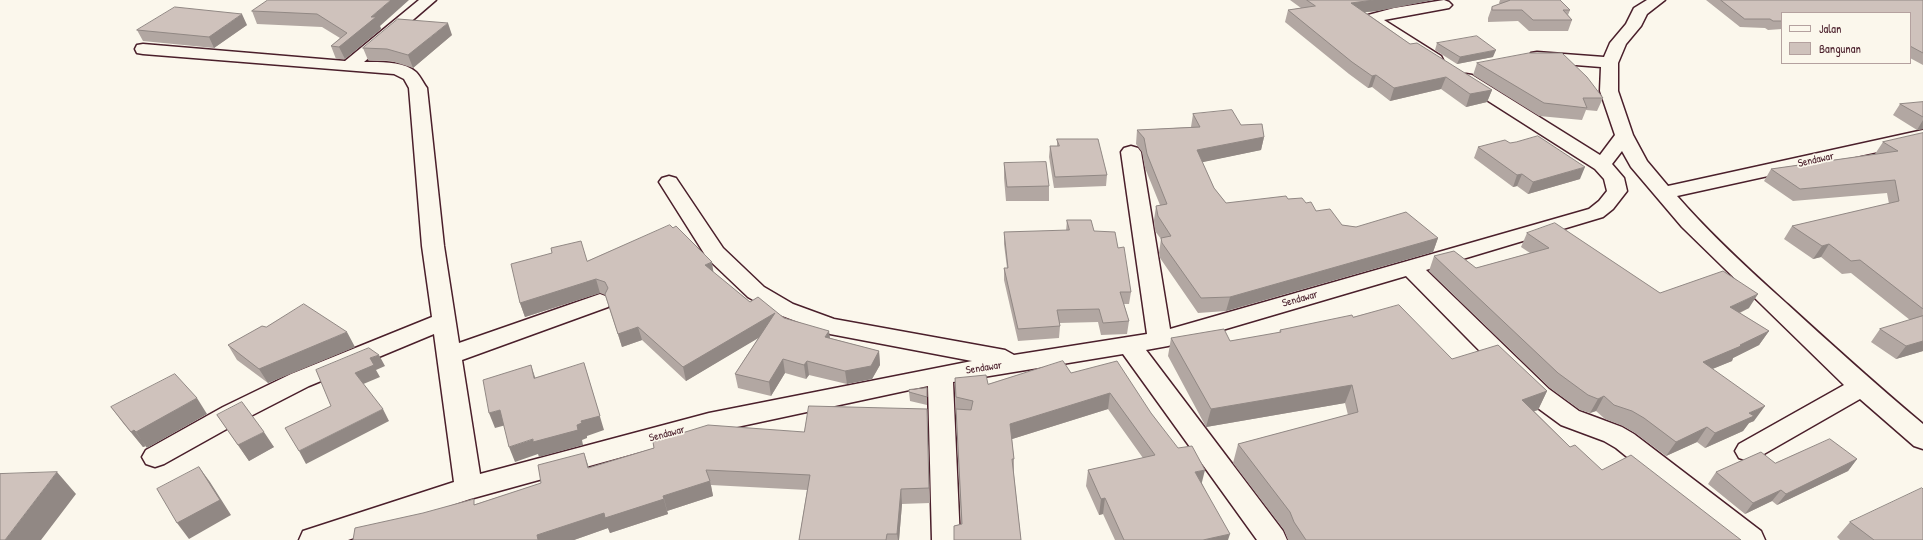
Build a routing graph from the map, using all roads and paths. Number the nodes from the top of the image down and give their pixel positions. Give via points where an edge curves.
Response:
1 (428, 0) edge
2 (1657, 0) edge
3 (1444, 5) dead end
4 (143, 50) dead end
5 (1524, 58) edge
6 (1610, 63) junction
7 (349, 66) junction
8 (1474, 67) dead end
9 (1447, 68) edge
10 (1624, 135) junction
11 (1923, 136) edge
12 (1131, 152) dead end
13 (1602, 165) junction
14 (669, 182) dead end
15 (1662, 193) junction
16 (1410, 267) junction
17 (600, 302) dead end
18 (444, 321) junction
19 (1160, 340) junction
20 (1130, 346) junction
21 (449, 356) junction
22 (1020, 362) junction
23 (940, 375) junction
24 (1861, 386) junction
25 (1923, 439) edge
26 (1748, 451) dead end
27 (155, 457) dead end
28 (469, 488) junction
29 (313, 540) edge
30 (946, 540) edge
31 (1273, 540) edge
32 (1751, 540) edge

1 - 7 street
2 - 6 street via 1640,11 1632,26 1618,42
3 - 9 street via 1394,12 1374,18
4 - 7 street
5 - 6 street
6 - 10 street via 1609,91
7 - 18 street via 397,70 412,77 418,88 433,246
8 - 13 street via 1453,72
10 - 13 street
10 - 15 street via 1638,163
11 - 15 street, Sendawar
12 - 19 street
13 - 16 street, Sendawar via 1614,178 1617,191 1596,213
14 - 22 street via 715,253 756,292 785,309 830,326
15 - 24 street via 1724,258
16 - 19 street, Sendawar
16 - 32 street via 1540,396 1570,418 1625,441
17 - 21 street
18 - 21 street
18 - 27 street via 300,380
19 - 20 street, Sendawar
20 - 22 street, Sendawar
20 - 31 street
21 - 28 street
22 - 23 street, Sendawar
23 - 28 street, Sendawar via 709,423
23 - 30 street
24 - 25 street
24 - 26 street
28 - 29 street, Sendawar

